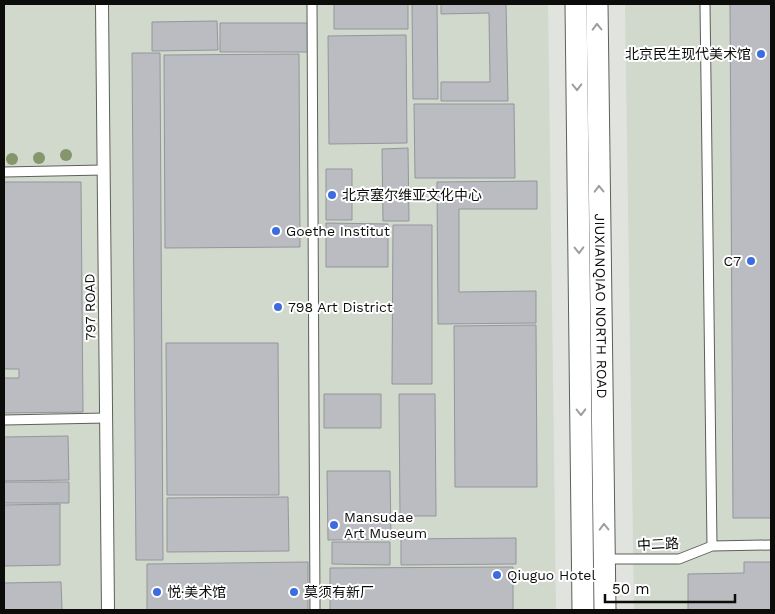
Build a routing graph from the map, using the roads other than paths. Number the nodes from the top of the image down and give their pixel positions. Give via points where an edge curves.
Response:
1 (102, 4) edge
2 (312, 4) edge
3 (576, 4) edge
4 (597, 4) edge
5 (705, 4) edge
6 (103, 170) junction
7 (4, 172) edge
8 (106, 418) junction
9 (4, 420) edge
10 (771, 545) edge
11 (712, 546) junction
12 (604, 559) junction
13 (108, 610) edge
14 (315, 610) edge
15 (583, 610) edge
16 (604, 610) edge

1 - 6 street, 797 ROAD
2 - 14 lane
3 -> 15 street, JIUXIANQIAO NORTH ROAD
12 -> 4 street, JIUXIANQIAO NORTH ROAD
5 - 11 lane
6 - 7 lane
6 - 8 street, 797 ROAD
8 - 9 lane
8 - 13 street, 797 ROAD
10 - 11 lane, 中二路
11 - 12 lane, 中二路 via 679,559
12 - 16 street, JIUXIANQIAO NORTH ROAD

